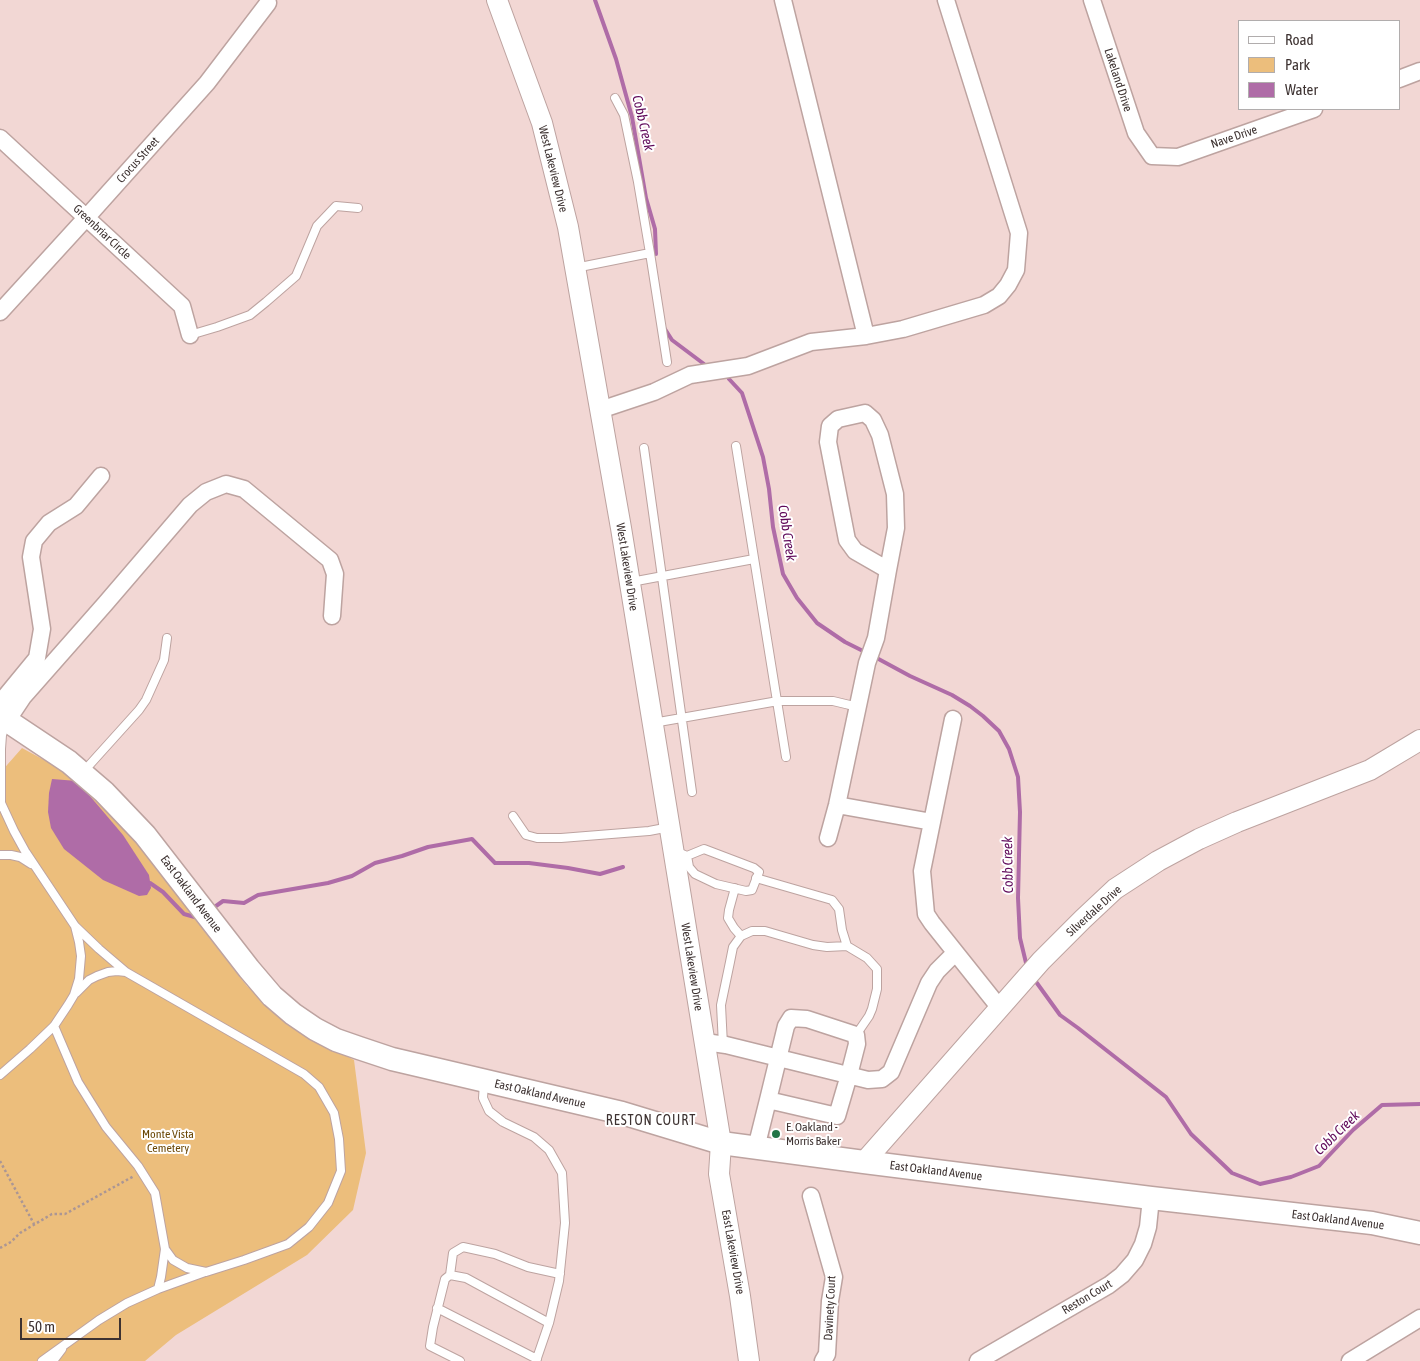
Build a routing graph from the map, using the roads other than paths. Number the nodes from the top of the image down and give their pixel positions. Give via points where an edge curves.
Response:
1 (497, 0) edge
2 (783, 0) edge
3 (946, 0) edge
4 (1092, 0) edge
5 (268, 2) dead end
6 (1420, 71) edge
7 (1400, 79) edge
8 (615, 98) dead end
9 (1311, 110) edge
10 (0, 138) edge
11 (1152, 156) joint
12 (358, 208) dead end
13 (86, 218) junction
14 (650, 253) junction
15 (575, 268) junction
16 (0, 312) edge
17 (190, 335) joint
18 (866, 336) junction
19 (667, 362) dead end
20 (600, 410) junction
21 (736, 446) dead end
22 (644, 448) dead end
23 (101, 476) dead end
24 (754, 559) junction
25 (888, 570) junction
26 (662, 577) junction
27 (630, 582) junction
28 (332, 616) dead end
29 (167, 638) dead end
30 (778, 701) junction
31 (858, 707) junction
32 (2, 713) edge
33 (682, 718) junction
34 (953, 719) dead end
35 (653, 723) junction
36 (1420, 740) edge
37 (786, 757) dead end
38 (83, 773) junction
39 (692, 792) dead end
40 (1, 805) edge
41 (837, 805) junction
42 (513, 816) dead end
43 (932, 822) junction
44 (670, 827) junction
45 (828, 838) dead end
46 (680, 853) junction
47 (0, 855) edge
48 (33, 864) junction
49 (756, 878) junction
50 (735, 888) junction
51 (75, 926) junction
52 (741, 936) junction
53 (847, 946) junction
54 (955, 953) junction
55 (126, 972) junction
56 (74, 995) junction
57 (999, 1007) junction
58 (54, 1026) junction
59 (856, 1035) junction
60 (714, 1043) junction
61 (778, 1058) junction
62 (0, 1075) edge
63 (849, 1075) junction
64 (484, 1081) junction
65 (768, 1100) junction
66 (721, 1143) junction
67 (756, 1148) junction
68 (864, 1162) junction
69 (811, 1196) dead end
70 (1151, 1198) junction
71 (1420, 1233) edge
72 (165, 1249) junction
73 (206, 1272) junction
74 (560, 1274) junction
75 (450, 1276) junction
76 (158, 1289) junction
77 (437, 1308) junction
78 (1420, 1318) edge
79 (549, 1323) junction
80 (70, 1340) junction
81 (537, 1360) edge
82 (42, 1361) edge
83 (52, 1361) edge
84 (460, 1361) edge
85 (749, 1361) edge
86 (823, 1361) edge
87 (978, 1361) edge
88 (1350, 1361) edge

1 - 15 street, West Lakeview Drive via 542,123
2 - 18 street
3 - 18 street via 1019,233 1016,270 999,296 984,305 903,329
4 - 11 street, Lakeland Drive via 1136,133
5 - 13 street, Crocus Street via 207,83
6 - 7 street
8 - 14 lane via 624,115
9 - 11 street, Nave Drive via 1178,157
10 - 13 street, Greenbriar Circle
12 - 17 lane via 336,206 317,226 296,276 250,315
13 - 16 street, Crocus Street
13 - 17 street, Greenbriar Circle via 182,306
14 - 15 lane
14 - 19 lane
15 - 20 street, West Lakeview Drive
18 - 20 street via 811,342 748,366 690,375 654,392
20 - 27 street, West Lakeview Drive
21 - 24 lane
22 - 26 lane
23 - 32 street via 76,506 49,523 34,541 31,557 42,629 37,658
24 - 26 lane
24 - 30 lane
25 - 25 street via 896,528 895,494 880,435 866,413 838,419 830,426 828,442 846,540 855,551
25 - 31 street via 876,638
26 - 27 lane
26 - 33 lane
27 - 35 street, West Lakeview Drive
28 - 32 street via 335,574 330,560 244,489 226,484 206,492 190,505 23,697
29 - 38 lane via 164,660 146,700
30 - 31 lane via 833,701
30 - 33 lane
30 - 37 lane
31 - 41 street
32 - 38 main road, East Oakland Avenue
32 - 40 lane
33 - 35 lane
33 - 39 lane
34 - 43 street
35 - 44 street, West Lakeview Drive
36 - 57 street, Silverdale Drive via 1370,770 1199,838 1158,861 1115,889 1083,918
38 - 64 main road, East Oakland Avenue via 145,835 249,969 293,1014 336,1040 358,1048
40 - 48 lane
41 - 43 street
41 - 45 street
42 - 44 lane via 526,835 537,838
43 - 54 street via 922,871 926,914
44 - 46 street, West Lakeview Drive
46 - 49 lane via 704,849 754,868 759,872
46 - 50 lane via 695,874 716,884
46 - 60 street, West Lakeview Drive
47 - 48 lane via 20,857
48 - 51 lane
49 - 50 lane via 752,890
49 - 53 lane via 832,900 839,909
50 - 52 lane via 728,918
51 - 55 lane
51 - 56 lane via 81,967
52 - 53 lane via 752,931 765,931 814,945
52 - 60 lane via 734,947
53 - 59 lane via 867,958 877,969 872,1009
54 - 57 street
54 - 63 street via 929,983 891,1072 882,1079 868,1080
55 - 56 lane via 97,976
55 - 73 lane via 304,1074 319,1087 334,1114 341,1171 328,1203 309,1227 288,1244
56 - 58 lane
57 - 68 street, Silverdale Drive
58 - 62 lane
58 - 72 lane via 78,1082 106,1127 155,1193
59 - 61 street via 807,1019 791,1018
59 - 63 street via 857,1044
60 - 61 street
60 - 66 street, West Lakeview Drive
61 - 63 street
61 - 65 street
63 - 65 street via 837,1116
64 - 66 main road, East Oakland Avenue via 622,1113
64 - 74 lane via 483,1098 489,1112 534,1137 549,1150 562,1173 565,1223
65 - 67 street
66 - 67 main road, East Oakland Avenue
66 - 85 street, East Lakeview Drive via 719,1174
67 - 68 main road, East Oakland Avenue
68 - 70 main road, East Oakland Avenue
69 - 86 street, Davinety Court via 834,1277 827,1354
70 - 71 main road, East Oakland Avenue via 1372,1222
70 - 87 street, Reston Court via 1143,1244 1122,1275
72 - 73 lane via 173,1260 187,1268
72 - 76 lane
73 - 76 lane
74 - 75 lane via 463,1247 453,1253
74 - 79 lane
75 - 77 lane via 445,1279
75 - 79 lane via 466,1278
76 - 80 lane via 127,1303
77 - 81 lane
77 - 84 lane via 430,1346
78 - 88 street
79 - 81 lane
80 - 82 lane
80 - 83 lane

